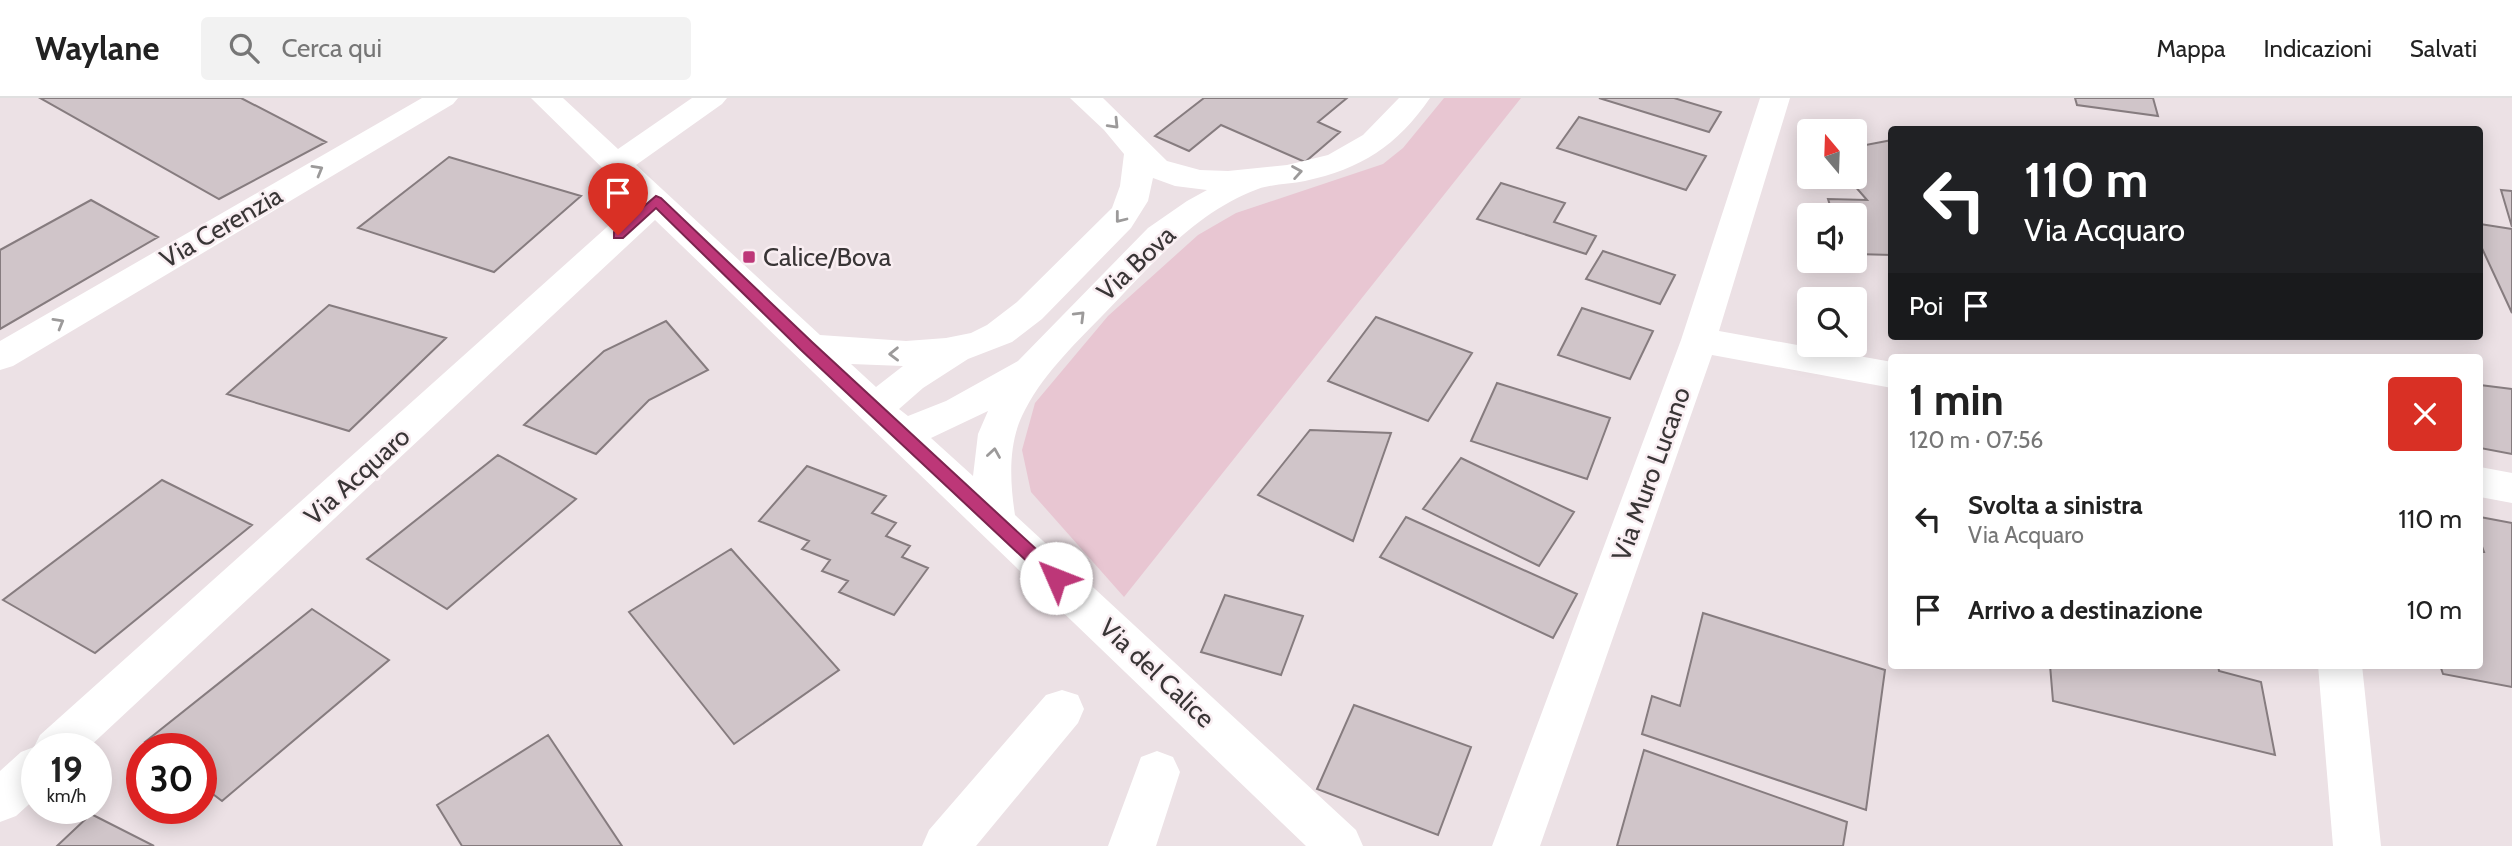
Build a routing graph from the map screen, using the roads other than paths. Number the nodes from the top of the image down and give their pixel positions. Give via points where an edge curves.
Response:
1 (443, 98) edge
2 (546, 98) edge
3 (712, 98) edge
4 (1085, 98) edge
5 (1415, 98) edge
6 (1775, 98) edge
7 (1139, 154) junction
8 (617, 164) junction
9 (1253, 179) junction
10 (656, 201) junction
11 (1699, 340) junction
12 (807, 346) junction
13 (967, 347) junction
14 (0, 357) edge
15 (1033, 366) junction
16 (1888, 374) edge
17 (889, 421) junction
18 (2483, 483) edge
19 (2512, 488) edge
20 (996, 521) junction
21 (2340, 669) edge
22 (1062, 709) dead end
23 (74, 733) edge
24 (1157, 772) dead end
25 (21, 781) edge
26 (0, 801) edge
27 (946, 846) edge
28 (1132, 846) edge
29 (1339, 846) edge
30 (1516, 846) edge
31 (2357, 846) edge

14 -> 1 street, Via Cerenzia
2 - 8 street, Via del Calice
3 - 8 street
4 -> 7 street, Via Bova
9 -> 5 street, Via Bova via 1347,159 1367,146
6 - 11 street, Via Muro Lucano
7 - 9 street, Via Bova via 1157,169 1190,181
7 -> 13 street, Via Bova via 1135,191 1118,222 1010,325
8 - 10 street, Via del Calice
15 -> 9 street, Via Bova via 1160,236 1198,208
10 - 12 street, Via del Calice
10 - 23 street, Via Acquaro
11 - 16 street
11 - 30 street, Via Muro Lucano
13 -> 12 street, Via Bova via 886,355
12 - 17 street, Via del Calice
13 - 17 street, Via Bova via 917,374
15 - 17 street, Via Bova via 959,411
20 -> 15 street, Via Bova via 991,485 997,433
17 - 20 street, Via del Calice
18 - 19 street
20 - 29 street, Via del Calice
21 - 31 street
22 - 27 street
24 - 28 street
25 - 26 street

